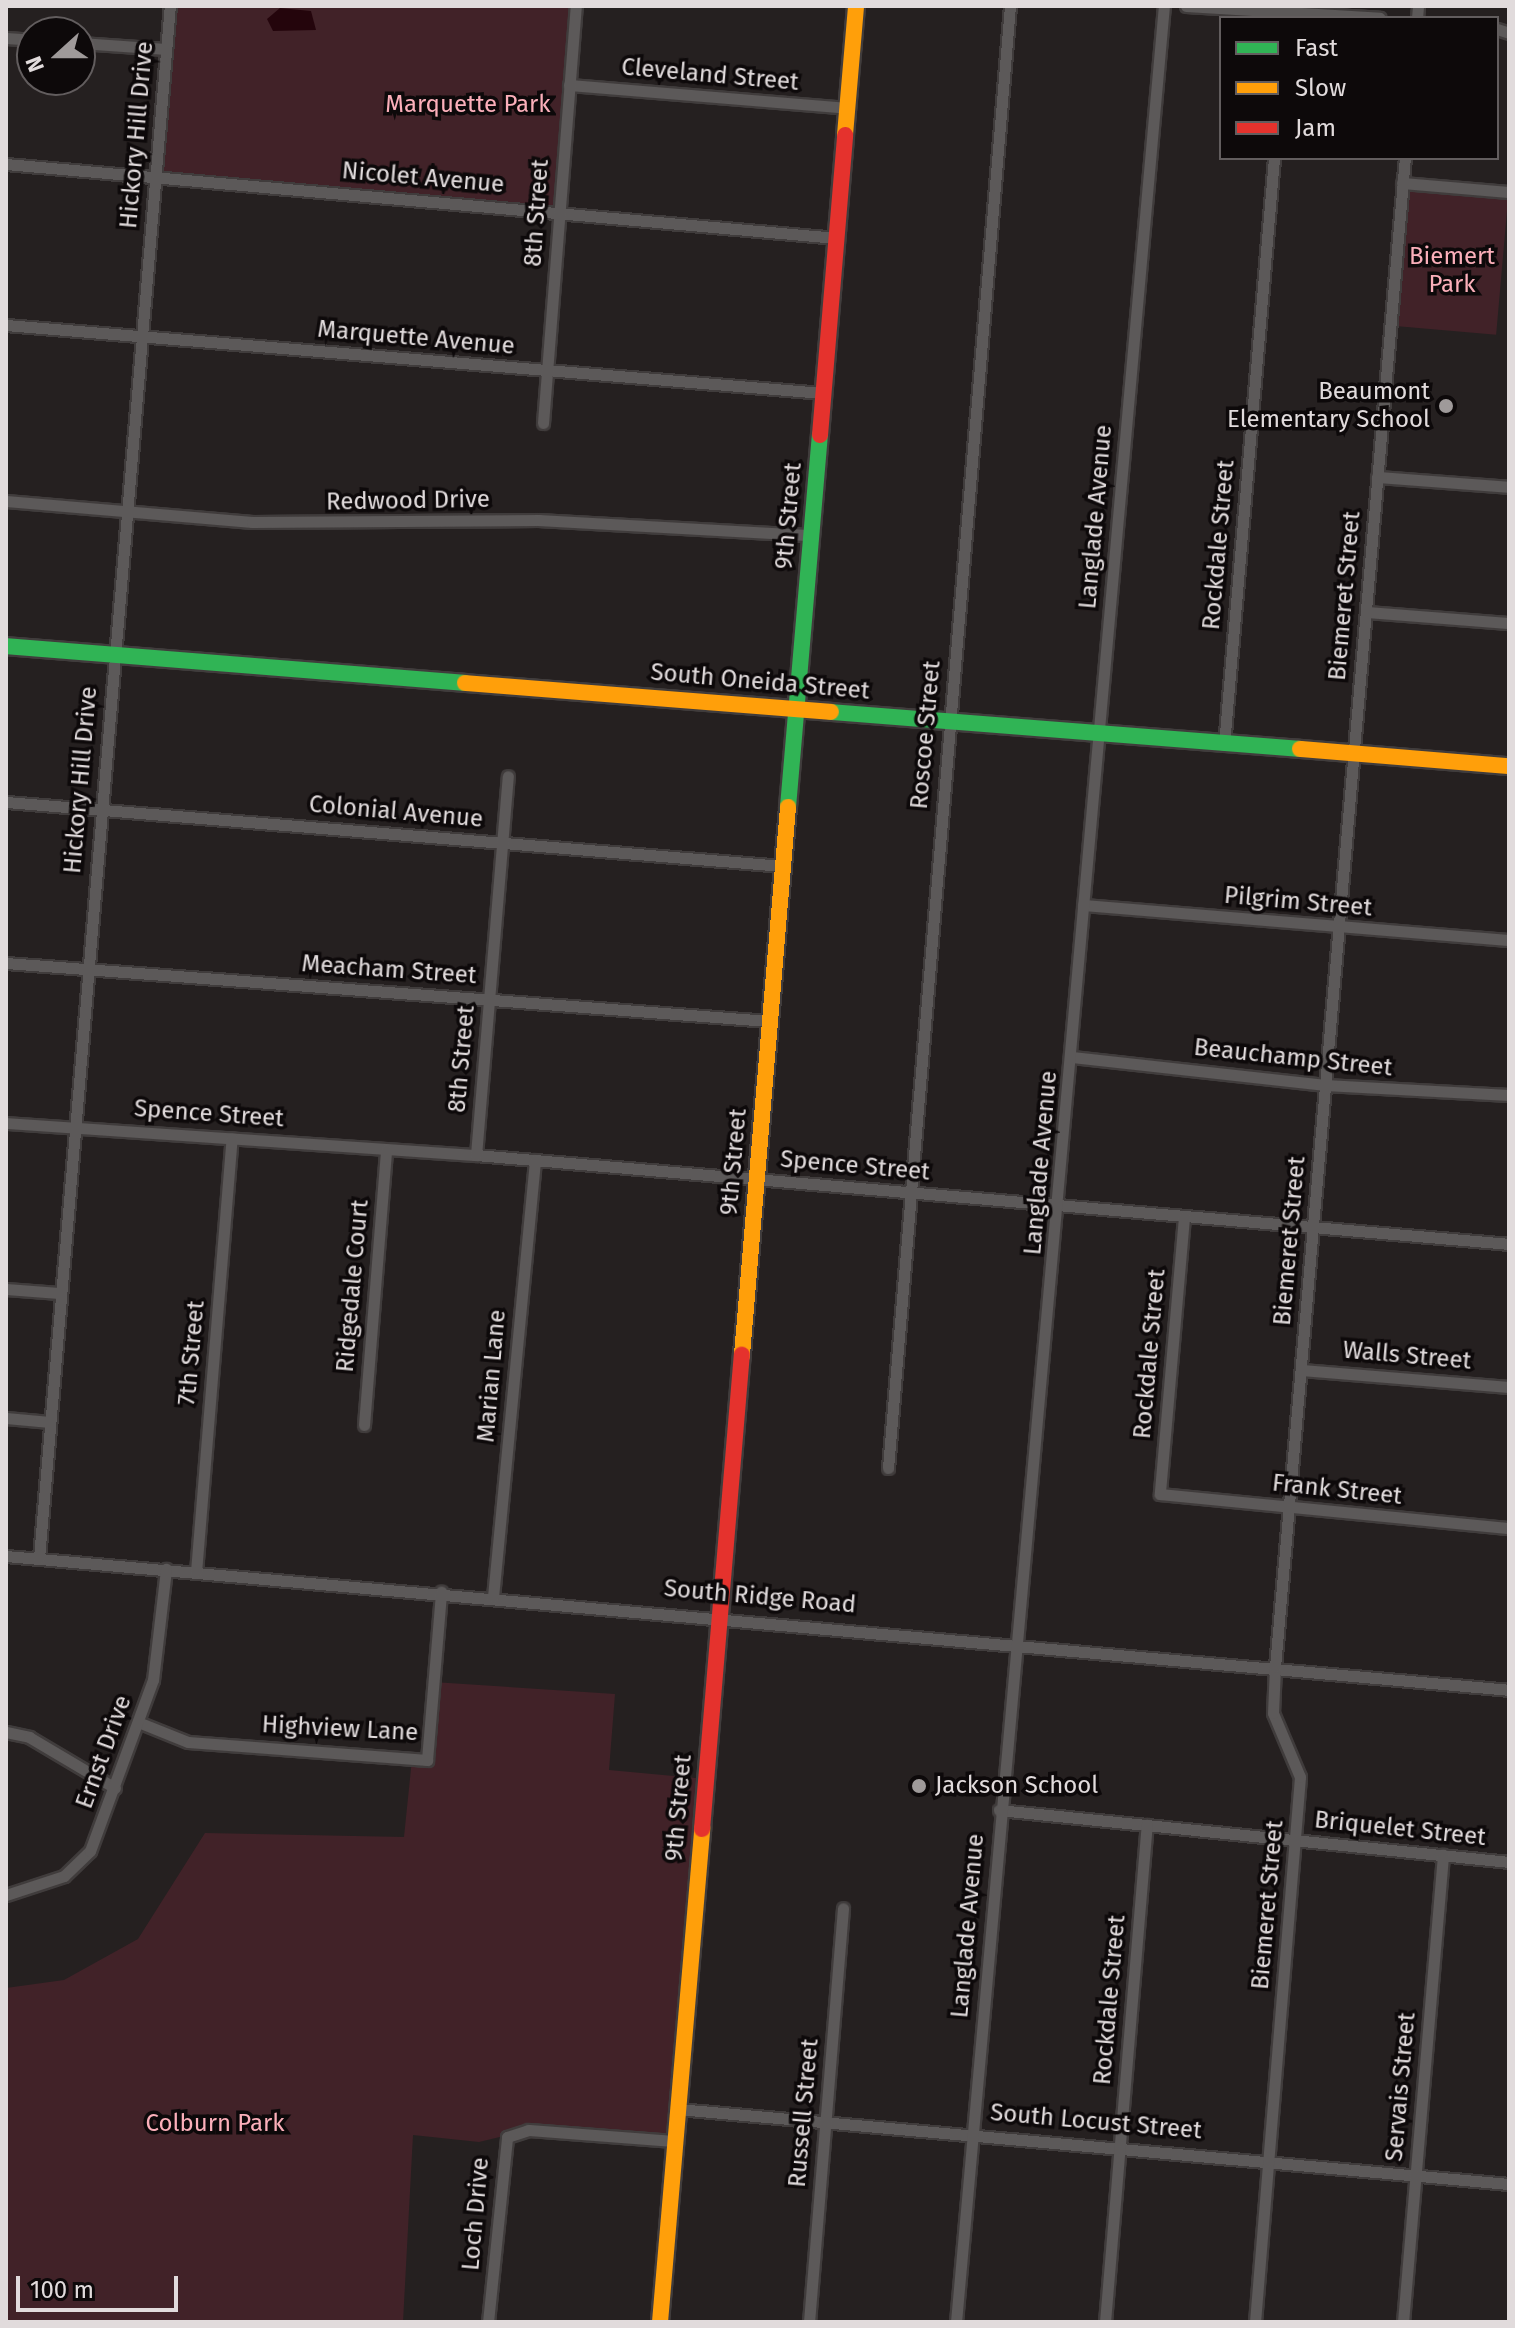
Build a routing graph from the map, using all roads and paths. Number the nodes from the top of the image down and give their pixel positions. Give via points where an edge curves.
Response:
1 (170, 6) edge
2 (576, 6) edge
3 (856, 6) edge
4 (1010, 6) edge
5 (1164, 6) edge
6 (1186, 6) edge
7 (1286, 12) edge
8 (1349, 16) edge
9 (96, 44) edge
10 (166, 49) junction
11 (569, 85) junction
12 (848, 108) junction
13 (1274, 160) edge
14 (1405, 160) edge
15 (6, 164) edge
16 (155, 176) junction
17 (1402, 183) junction
18 (1509, 192) edge
19 (559, 213) junction
20 (837, 238) junction
21 (6, 325) edge
22 (142, 338) junction
23 (548, 371) junction
24 (823, 393) junction
25 (543, 423) dead end
26 (1377, 477) junction
27 (1509, 487) edge
28 (6, 501) edge
29 (125, 512) junction
30 (811, 535) junction
31 (1366, 612) junction
32 (1509, 623) edge
33 (6, 646) edge
34 (114, 654) junction
35 (796, 708) junction
36 (949, 722) junction
37 (1099, 736) junction
38 (1224, 745) junction
39 (1354, 755) junction
40 (1509, 766) edge
41 (508, 776) dead end
42 (6, 802) edge
43 (101, 810) junction
44 (503, 843) junction
45 (783, 866) junction
46 (1083, 905) junction
47 (1338, 928) junction
48 (1509, 940) edge
49 (6, 963) edge
50 (87, 969) junction
51 (490, 1000) junction
52 (769, 1021) junction
53 (1072, 1057) junction
54 (1325, 1085) junction
55 (1509, 1095) edge
56 (6, 1123) edge
57 (74, 1126) junction
58 (232, 1138) junction
59 (386, 1150) junction
60 (476, 1155) junction
61 (535, 1160) junction
62 (756, 1180) junction
63 (910, 1193) junction
64 (1060, 1206) junction
65 (1184, 1217) junction
66 (1313, 1228) junction
67 (1509, 1244) edge
68 (6, 1289) edge
69 (59, 1293) junction
70 (1301, 1370) junction
71 (1509, 1387) edge
72 (6, 1418) edge
73 (50, 1422) junction
74 (364, 1425) dead end
75 (888, 1468) dead end
76 (1160, 1494) joint
77 (1289, 1508) junction
78 (1509, 1528) edge
79 (6, 1556) edge
80 (39, 1558) junction
81 (166, 1569) junction
82 (196, 1572) junction
83 (441, 1592) junction
84 (493, 1597) junction
85 (719, 1615) junction
86 (1018, 1642) junction
87 (1275, 1667) junction
88 (1509, 1690) edge
89 (138, 1722) junction
90 (6, 1732) edge
91 (115, 1788) junction
92 (999, 1810) junction
93 (1147, 1825) junction
94 (1296, 1840) junction
95 (1443, 1855) junction
96 (1509, 1862) edge
97 (6, 1895) edge
98 (843, 1908) dead end
99 (678, 2109) junction
100 (826, 2122) junction
101 (972, 2133) junction
102 (675, 2141) junction
103 (1120, 2145) junction
104 (1269, 2160) junction
105 (1416, 2175) junction
106 (1509, 2184) edge
107 (488, 2322) edge
108 (660, 2322) edge
109 (809, 2322) edge
110 (956, 2322) edge
111 (1105, 2322) edge
112 (1255, 2322) edge
113 (1403, 2322) edge

1 - 10 street, Hickory Hill Drive
2 - 11 street, 8th Street
3 - 12 street, 9th Street
4 - 36 street, Roscoe Street
5 - 37 street, Langlade Avenue
6 - 7 street
7 - 8 street
9 - 10 street
10 - 16 street, Hickory Hill Drive
11 - 12 street, Cleveland Street
11 - 19 street, 8th Street
12 - 20 street, 9th Street
13 - 38 street, Rockdale Street
14 - 17 street, Biemeret Street
15 - 16 street, Nicolet Avenue
16 - 19 street, Nicolet Avenue
16 - 22 street, Hickory Hill Drive
17 - 18 street
17 - 26 street, Biemeret Street
19 - 20 street, Nicolet Avenue
19 - 23 street, 8th Street
20 - 24 street, 9th Street
21 - 22 street, Marquette Avenue
22 - 23 street, Marquette Avenue
22 - 29 street, Hickory Hill Drive
23 - 24 street, Marquette Avenue
23 - 25 street, 8th Street
24 - 30 street, 9th Street
26 - 27 street
26 - 31 street, Biemeret Street
28 - 29 street, Redwood Drive
29 - 30 street, Redwood Drive via 312,524 539,520
29 - 34 street, Hickory Hill Drive
30 - 35 street, 9th Street
31 - 32 street
31 - 39 street, Biemeret Street
33 - 34 street, South Oneida Street
34 - 35 street, South Oneida Street
34 - 43 street, Hickory Hill Drive
35 - 36 street, South Oneida Street
35 - 45 street, 9th Street
36 - 37 street, South Oneida Street
36 - 63 street, Roscoe Street
37 - 38 street, South Oneida Street
37 - 46 street, Langlade Avenue
38 - 39 street, South Oneida Street
39 - 40 street, South Oneida Street
39 - 47 street, Biemeret Street
41 - 44 street, 8th Street
42 - 43 street, Colonial Avenue
43 - 44 street, Colonial Avenue
43 - 50 street, Hickory Hill Drive
44 - 45 street, Colonial Avenue
44 - 51 street, 8th Street
45 - 52 street, 9th Street
46 - 47 street, Pilgrim Street
46 - 53 street, Langlade Avenue
47 - 48 street, Pilgrim Street
47 - 54 street, Biemeret Street
49 - 50 street, Meacham Street
50 - 51 street, Meacham Street
50 - 57 street, Hickory Hill Drive
51 - 52 street, Meacham Street
51 - 60 street, 8th Street
52 - 62 street, 9th Street
53 - 54 street, Beauchamp Street
53 - 64 street, Langlade Avenue
54 - 55 street, Beauchamp Street
54 - 66 street, Biemeret Street
56 - 57 street, Spence Street
57 - 58 street, Spence Street
57 - 69 street, Hickory Hill Drive
58 - 59 street, Spence Street
58 - 82 street, 7th Street
59 - 60 street, Spence Street
59 - 74 street, Ridgedale Court
60 - 61 street, Spence Street
61 - 62 street, Spence Street
61 - 84 street, Marian Lane
62 - 63 street, Spence Street
62 - 85 street, 9th Street
63 - 64 street, Spence Street
63 - 75 street, Roscoe Street
64 - 65 street, Spence Street
64 - 86 street, Langlade Avenue
65 - 66 street, Spence Street
65 - 76 street, Rockdale Street
66 - 67 street, Spence Street
66 - 70 street, Biemeret Street
68 - 69 street
69 - 73 street, Hickory Hill Drive
70 - 71 street, Walls Street
70 - 77 street, Biemeret Street
72 - 73 street
73 - 80 street, Hickory Hill Drive
76 - 77 street, Frank Street
77 - 78 street, Frank Street
77 - 87 street, Biemeret Street
79 - 80 street, South Ridge Road
80 - 81 street, South Ridge Road
81 - 82 street, South Ridge Road
81 - 89 street, Ernst Drive via 160,1645
82 - 83 street, South Ridge Road
83 - 84 street, South Ridge Road
83 - 89 street, Highview Lane via 427,1760 188,1742
84 - 85 street, South Ridge Road
85 - 86 street, South Ridge Road
85 - 99 street, 9th Street
86 - 87 street, South Ridge Road
86 - 92 street, Langlade Avenue
87 - 88 street, South Ridge Road
87 - 94 street, Biemeret Street via 1273,1713 1300,1777
89 - 91 street, Ernst Drive
90 - 91 street via 29,1737
91 - 97 street, Ernst Drive via 90,1851 64,1876
92 - 93 street, Briquelet Street
92 - 101 street, Langlade Avenue
93 - 94 street, Briquelet Street
93 - 103 street, Rockdale Street
94 - 95 street, Briquelet Street
94 - 104 street, Biemeret Street
95 - 96 street, Briquelet Street
95 - 105 street, Servais Street
98 - 100 street, Russell Street
99 - 100 street, South Locust Street
99 - 102 street, 9th Street
100 - 101 street, South Locust Street
100 - 109 street, Russell Street
101 - 103 street, South Locust Street
101 - 110 street, Langlade Avenue
102 - 107 street, Loch Drive via 528,2130 507,2137
102 - 108 street, 9th Street
103 - 104 street, South Locust Street
103 - 111 street, Rockdale Street
104 - 105 street, South Locust Street
104 - 112 street, Biemeret Street
105 - 106 street, South Locust Street
105 - 113 street, Servais Street

